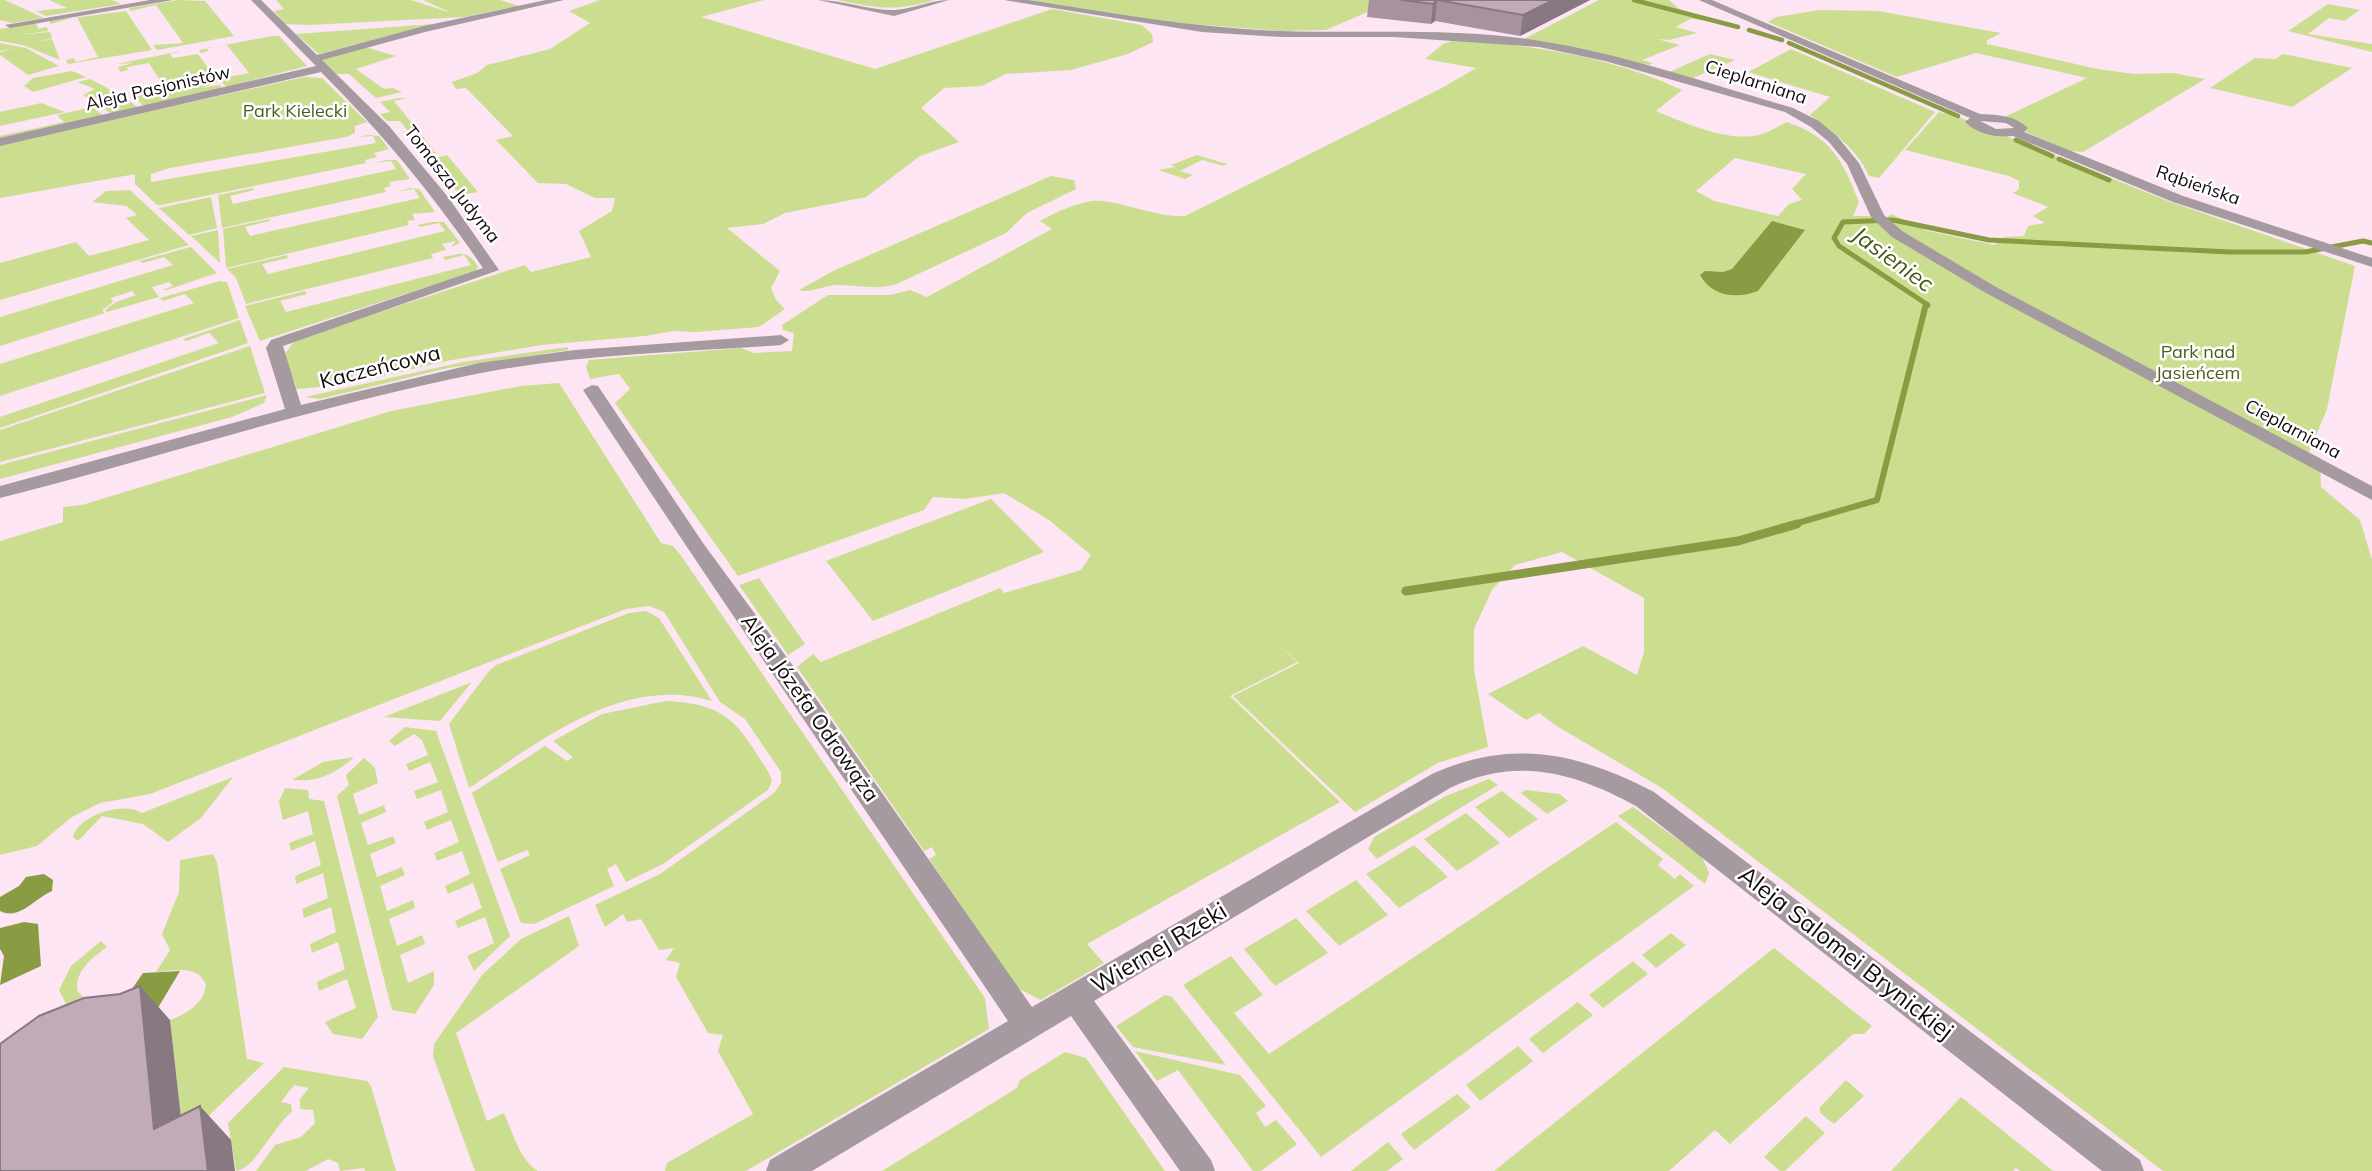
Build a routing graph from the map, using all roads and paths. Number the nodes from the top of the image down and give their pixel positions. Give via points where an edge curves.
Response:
1 (168, 0) edge
2 (256, 0) edge
3 (559, 0) edge
4 (822, 0) edge
5 (944, 0) edge
6 (1009, 0) edge
7 (1704, 0) edge
8 (10, 25) dead end
9 (313, 59) junction
10 (323, 68) junction
11 (0, 142) edge
12 (2372, 263) edge
13 (781, 340) dead end
14 (592, 390) dead end
15 (295, 412) junction
16 (0, 492) edge
17 (2372, 494) edge
18 (1549, 764) joint
19 (1074, 998) junction
20 (1028, 1026) junction
21 (782, 1171) edge
22 (1199, 1171) edge
23 (2128, 1171) edge

1 - 8 street
2 - 9 street, Tomasza Judyma
3 - 9 street
4 - 5 street via 898,13
6 - 17 street, Cieplarniana via 1184,27 1502,40 1607,58 1767,102 1806,118 1833,139 1853,163 1881,220 1991,290
7 - 12 street, Rąbieńska via 1978,117 2014,122 2022,128 2014,132 2163,194
9 - 10 street, Tomasza Judyma
10 - 11 street, Aleja Pasjonistów
10 - 15 street, Tomasza Judyma via 385,129 492,270 277,343 274,348
13 - 15 street, Kaczeńcowa via 508,363
14 - 20 street, Aleja Józefa Odrowąża
15 - 16 street, Kaczeńcowa
18 - 19 street, Wiernej Rzeki via 1491,763 1440,780
18 - 23 street, Aleja Salomei Brynickiej via 1610,780 1668,814
19 - 20 street, Wiernej Rzeki
19 - 22 street
20 - 21 street, Wiernej Rzeki

